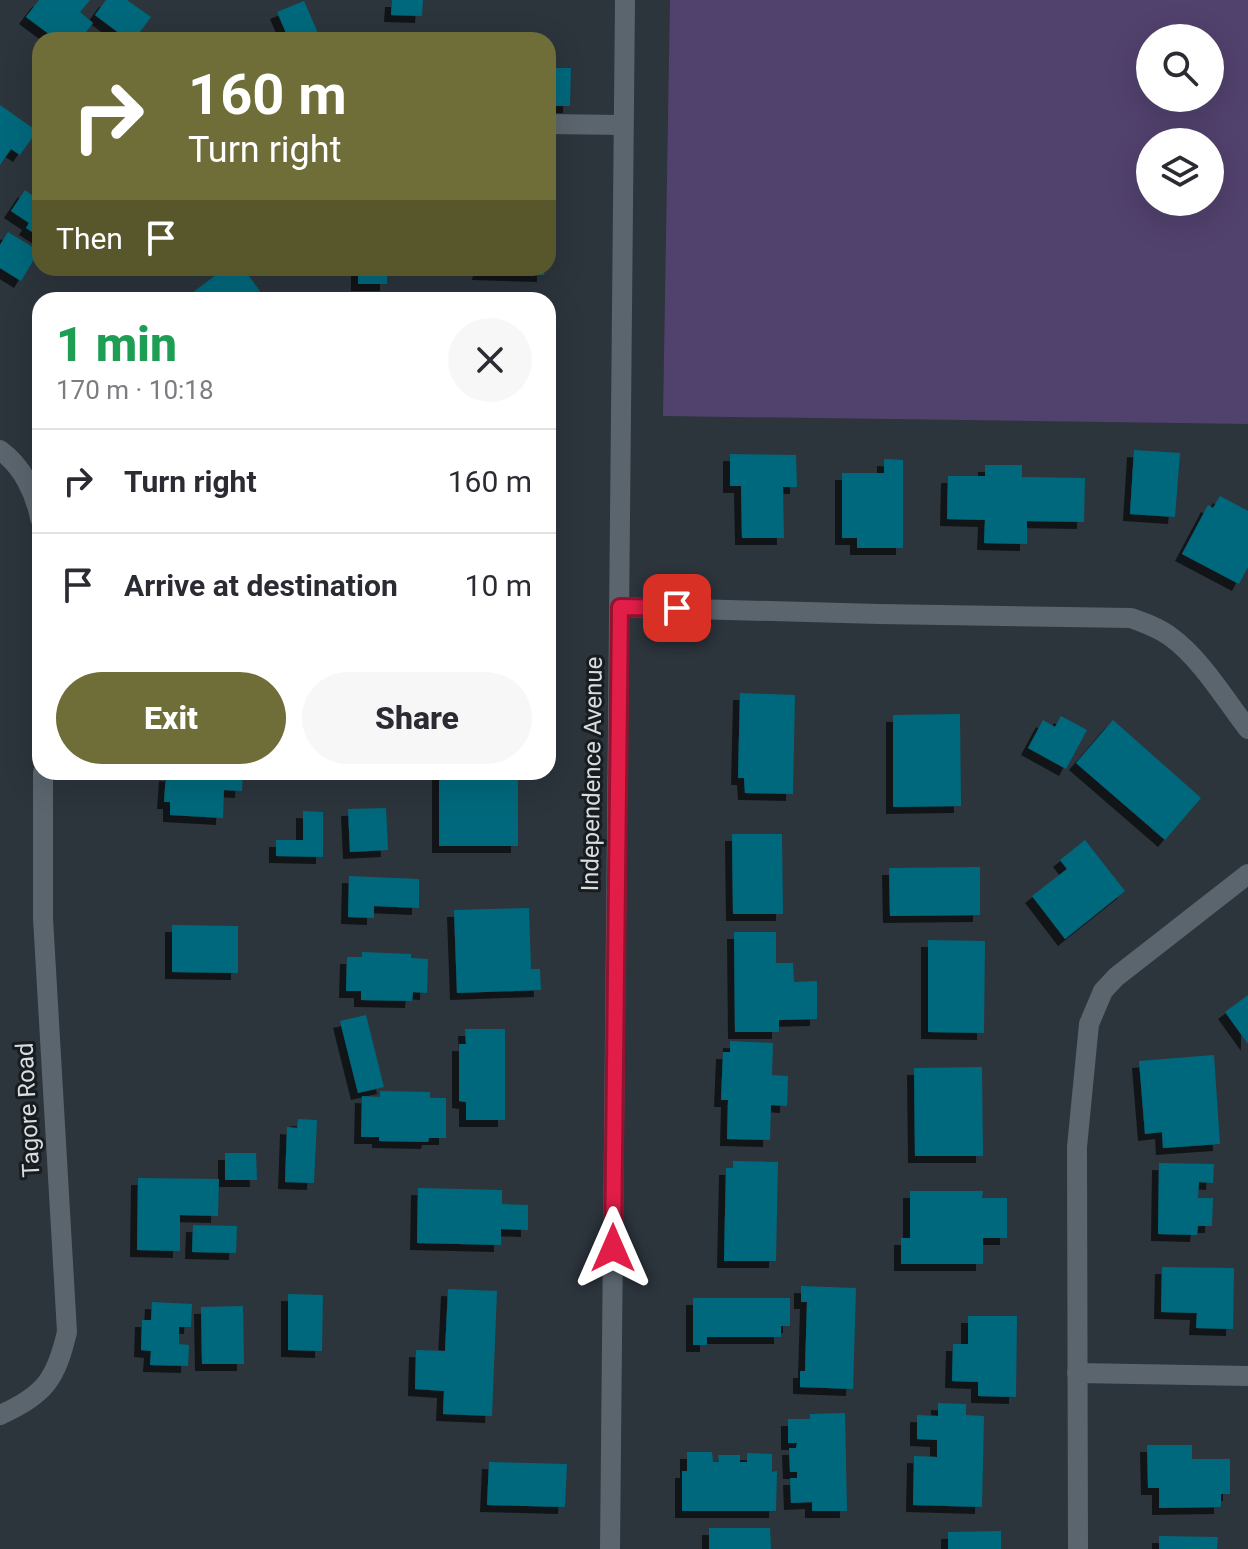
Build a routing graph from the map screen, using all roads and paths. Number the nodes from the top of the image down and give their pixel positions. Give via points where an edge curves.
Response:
1 (625, 0) edge
2 (556, 124) edge
3 (622, 125) junction
4 (0, 450) edge
5 (32, 492) edge
6 (620, 607) junction
7 (1248, 729) edge
8 (43, 780) edge
9 (1248, 874) edge
10 (1077, 1373) junction
11 (1248, 1376) edge
12 (0, 1415) edge
13 (610, 1549) edge
14 (1078, 1549) edge

1 - 3 street, Independence Avenue
2 - 3 street
3 - 6 street, Independence Avenue
4 - 5 street
6 - 7 street via 1131,618 1162,631 1188,652
6 - 13 street, Independence Avenue
8 - 12 street, Tagore Road via 43,918 67,1332 45,1386
9 - 10 street via 1116,977 1092,1015 1077,1147
10 - 11 street
10 - 14 street

